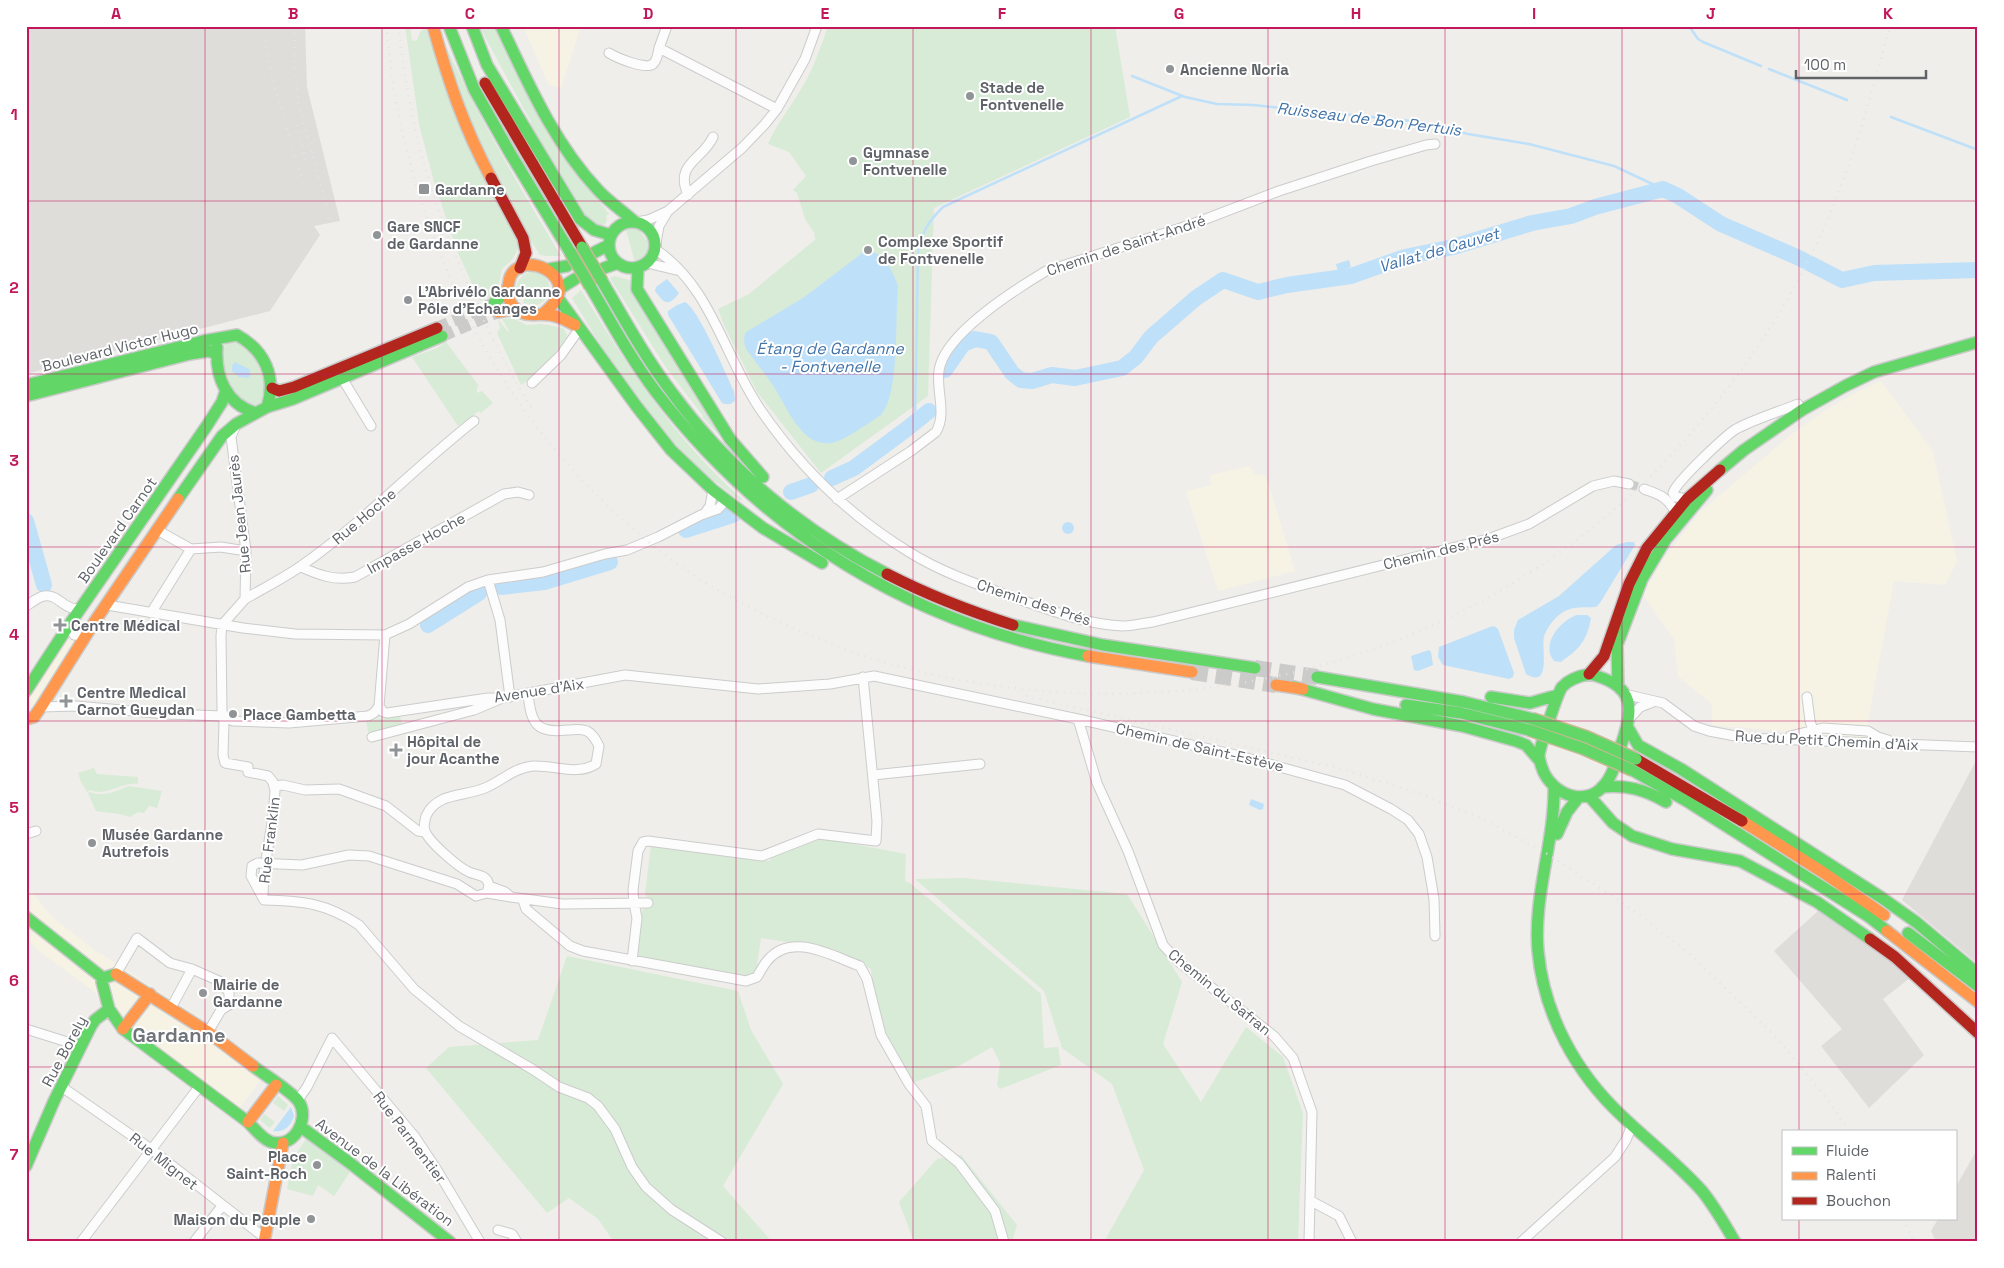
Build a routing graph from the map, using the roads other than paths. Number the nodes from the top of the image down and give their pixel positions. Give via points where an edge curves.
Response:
1 (433, 26) edge
2 (449, 26) edge
3 (462, 26) edge
4 (472, 26) edge
5 (501, 26) edge
6 (667, 26) edge
7 (817, 26) edge
8 (660, 48) junction
9 (610, 53) dead end
10 (777, 109) junction
11 (713, 137) dead end
12 (1435, 144) dead end
13 (598, 190) junction
14 (688, 195) junction
15 (668, 211) junction
16 (635, 222) junction
17 (612, 236) junction
18 (655, 246) junction
19 (595, 252) dead end
20 (618, 264) junction
21 (567, 266) dead end
22 (642, 266) junction
23 (520, 268) junction
24 (548, 268) junction
25 (604, 268) dead end
26 (679, 271) junction
27 (575, 280) dead end
28 (507, 291) junction
29 (559, 294) junction
30 (516, 309) junction
31 (543, 314) junction
32 (578, 327) junction
33 (222, 338) junction
34 (1978, 342) edge
35 (216, 354) junction
36 (342, 378) junction
37 (532, 383) dead end
38 (26, 385) edge
39 (272, 388) junction
40 (226, 390) junction
41 (26, 396) edge
42 (1798, 404) dead end
43 (267, 407) junction
44 (256, 413) junction
45 (1792, 418) junction
46 (474, 421) dead end
47 (236, 424) junction
48 (372, 426) dead end
49 (1629, 484) tunnel mouth
50 (1644, 489) tunnel mouth
51 (713, 490) junction
52 (529, 495) dead end
53 (837, 499) junction
54 (1687, 499) junction
55 (726, 500) junction
56 (1675, 511) junction
57 (706, 513) junction
58 (799, 520) junction
59 (157, 530) junction
60 (191, 550) junction
61 (246, 551) junction
62 (110, 566) junction
63 (301, 566) junction
64 (126, 576) junction
65 (488, 583) junction
66 (892, 592) junction
67 (245, 599) junction
68 (107, 605) junction
69 (26, 606) edge
70 (80, 608) junction
71 (151, 613) junction
72 (69, 625) junction
73 (222, 625) junction
74 (385, 635) junction
75 (85, 636) junction
76 (1255, 668) tunnel mouth
77 (1192, 672) tunnel mouth
78 (1589, 674) junction
79 (863, 677) junction
80 (1317, 678) tunnel mouth
81 (1350, 683) junction
82 (1276, 685) tunnel mouth
83 (28, 686) edge
84 (1294, 687) junction
85 (1621, 690) junction
86 (528, 694) junction
87 (1558, 695) junction
88 (1807, 697) dead end
89 (506, 698) junction
90 (1656, 701) junction
91 (379, 706) junction
92 (41, 707) junction
93 (223, 716) junction
94 (26, 719) edge
95 (1078, 719) junction
96 (1628, 722) junction
97 (1531, 724) junction
98 (1813, 731) junction
99 (372, 737) dead end
100 (1778, 739) junction
101 (1839, 741) junction
102 (1903, 744) junction
103 (1978, 747) edge
104 (1539, 760) junction
105 (980, 764) dead end
106 (1634, 765) junction
107 (873, 775) junction
108 (274, 786) junction
109 (1554, 786) junction
110 (1602, 787) junction
111 (1584, 797) junction
112 (36, 832) dead end
113 (425, 832) junction
114 (26, 834) edge
115 (1545, 872) junction
116 (488, 890) junction
117 (264, 898) junction
118 (523, 900) junction
119 (1842, 900) junction
120 (634, 903) junction
121 (648, 903) dead end
122 (26, 917) edge
123 (1435, 936) dead end
124 (632, 962) junction
125 (192, 969) junction
126 (1975, 971) edge
127 (116, 974) junction
128 (103, 978) junction
129 (1978, 986) edge
130 (150, 994) junction
131 (1978, 1002) edge
132 (172, 1008) junction
133 (109, 1009) junction
134 (26, 1029) edge
135 (123, 1029) junction
136 (208, 1032) junction
137 (1978, 1032) edge
138 (80, 1046) junction
139 (276, 1085) junction
140 (62, 1087) junction
141 (199, 1087) junction
142 (298, 1100) junction
143 (248, 1122) junction
144 (1632, 1126) junction
145 (301, 1127) junction
146 (283, 1143) junction
147 (151, 1149) junction
148 (26, 1166) edge
149 (1311, 1201) junction
150 (222, 1206) junction
151 (498, 1230) dead end
152 (265, 1240) edge
153 (81, 1242) edge
154 (194, 1242) edge
155 (450, 1242) edge
156 (480, 1242) edge
157 (517, 1242) edge
158 (722, 1242) edge
159 (1004, 1242) edge
160 (1309, 1242) edge
161 (1352, 1242) edge
162 (1521, 1242) edge
163 (1736, 1242) edge

1 - 23 main road via 450,87 476,151 523,238 526,253
2 - 66 main road, bridge via 474,89 510,154 654,390 714,462 750,496 834,559
3 - 58 main road, bridge via 482,78 650,362 696,422 730,459
4 - 17 main road via 487,66 580,219 590,229
5 - 13 main road via 548,119 578,166
6 - 8 street
7 - 10 street via 805,59
8 - 9 street via 656,61 647,66
8 - 10 street
10 - 14 street via 742,148
11 - 14 street via 686,168 683,178
12 - 53 street, Chemin de Saint-André via 1279,191 1190,225 1046,271 1024,284 970,324 946,352 938,374 940,415 936,432
13 - 16 main road
13 - 17 main road via 612,213
14 - 15 street
15 - 16 street
15 - 18 street via 659,226
16 - 17 main road via 621,224
16 - 18 main road via 646,226 652,233
17 - 19 main road
17 - 20 main road via 611,255
18 - 22 main road
18 - 26 street, Chemin des Prés
20 - 22 main road
20 - 25 main road
21 - 24 main road
22 - 26 street
22 - 58 main road via 637,289 730,439 784,498
23 - 24 main road via 534,264
23 - 28 main road via 513,274
24 - 29 main road via 554,274
26 - 53 street, Chemin des Prés via 702,297 760,409 796,456
27 - 29 main road
28 - 30 main road
28 - 30 main road via 496,307
29 - 31 main road via 553,307
29 - 32 main road
30 - 31 main road via 529,316
31 - 32 main road
32 - 37 street via 561,355
32 - 51 main road via 671,450
33 - 35 main road
33 - 38 main road, Boulevard Victor Hugo
33 - 39 main road via 237,335 256,347 266,363
34 - 45 main road via 1874,372 1822,398
35 - 40 main road via 218,372
35 - 41 main road, Boulevard Victor Hugo via 208,350
36 - 39 main road via 439,332 294,387 279,391
36 - 43 main road
36 - 48 street
39 - 43 main road
40 - 44 main road via 239,407
40 - 62 main road, Boulevard Carnot via 210,421
42 - 54 street via 1735,430 1674,489 1676,497
43 - 44 main road
44 - 47 main road
45 - 54 main road via 1744,450
45 - 85 main road via 1701,495 1662,545 1642,579 1625,621 1616,653
46 - 63 street, Rue Hoche via 354,525
47 - 59 main road via 222,436
47 - 61 street, Rue Jean Jaurès via 231,437
49 - 53 street, Chemin des Prés via 1604,482 1593,486 1529,524 1488,539 1153,622 1124,626 1073,617 950,573 897,544
50 - 56 street via 1668,499
51 - 55 main road
51 - 57 street
52 - 63 street, Impasse Hoche via 518,492 504,494 355,577 326,577
54 - 56 main road
55 - 57 street via 718,509
55 - 66 main road via 763,528 856,581
56 - 78 main road via 1646,548 1626,591 1604,656
57 - 65 street via 627,550
58 - 76 main road via 897,580 982,616 1090,642
59 - 60 street
59 - 64 main road
60 - 61 street via 221,547
60 - 71 street
61 - 67 street, Rue Jean Jaurès
62 - 64 main road via 121,566
62 - 70 main road, Boulevard Carnot
63 - 67 street, Rue Hoche
64 - 68 main road
65 - 74 street via 468,587
65 - 89 street via 500,620
66 - 77 main road via 962,622 1022,641
67 - 73 street
68 - 71 street
68 - 75 main road
69 - 70 street via 42,596 50,596 74,610
70 - 72 main road, Boulevard Carnot
71 - 73 street
72 - 75 street via 74,635
72 - 83 main road, Boulevard Carnot
73 - 74 street via 295,634
73 - 93 street
74 - 91 street
75 - 92 main road
78 - 85 main road via 1606,678
78 - 87 main road via 1569,680
79 - 86 street, Avenue d'Aix via 830,684 758,689 625,675
79 - 95 street, Chemin de Saint-Estève via 874,676
79 - 107 street
80 - 81 main road
81 - 87 main road via 1424,684 1530,703
81 - 97 main road via 1464,702
82 - 84 main road
84 - 97 main road
84 - 104 main road via 1373,710 1462,726 1516,741 1526,745
85 - 90 street, Rue du Petit Chemin d'Aix
85 - 96 main road via 1629,707
86 - 89 street, Avenue d'Aix
86 - 113 street via 534,721 542,730 579,729 594,737 600,746 596,764 581,770 544,766 520,769 487,787 440,799 426,817
87 - 104 main road
88 - 98 street
89 - 91 street, Avenue d'Aix via 387,713
89 - 99 street via 474,710
90 - 96 street via 1643,705
90 - 100 street, Rue du Petit Chemin d'Aix via 1694,726 1709,731 1746,738
91 - 93 street via 368,716 303,722 233,721
92 - 93 street via 76,706
92 - 94 main road via 34,717
93 - 108 street, Rue Franklin via 223,760 229,765 248,767 248,772 268,776
95 - 123 street, Chemin de Saint-Estève via 1290,769 1345,785 1391,808 1412,825 1425,849 1434,899
95 - 149 street, Chemin du Safran via 1097,783 1125,844 1163,945 1179,962 1274,1036 1293,1058 1312,1112
96 - 110 main road via 1610,777
96 - 126 main road via 1638,745 1882,898
97 - 106 main road, bridge via 1587,737
98 - 100 street
98 - 101 street
98 - 102 street via 1823,728 1868,730 1878,737
100 - 101 street, Rue du Petit Chemin d'Aix
101 - 102 street, Rue du Petit Chemin d'Aix
102 - 103 street, Rue du Petit Chemin d'Aix
104 - 109 main road
105 - 107 street
106 - 119 main road
106 - 129 main road via 1705,798 1856,894
107 - 120 street via 876,841 818,834 762,856 643,842 638,850
108 - 113 street via 305,790 339,789 386,806 418,831
108 - 117 street, Rue Franklin
109 - 111 main road via 1565,794
109 - 115 main road via 1554,823
110 - 111 main road
110 - 119 main road via 1628,785 1653,794 1737,846
111 - 115 main road via 1570,807 1562,820
111 - 137 main road via 1632,836 1672,849 1740,861 1817,902 1896,957
112 - 114 street
113 - 116 street via 460,866 486,879
115 - 144 main road via 1540,898 1538,950 1547,999 1567,1048 1582,1073
116 - 117 street, bridge via 484,896 476,896 457,884 369,856 349,855 302,865 255,865 251,876
116 - 118 street
117 - 158 street via 313,903 359,925 414,989 459,1026 559,1087 588,1098 598,1106 615,1129 632,1167 646,1187 672,1210
118 - 120 street via 562,904
118 - 124 street via 526,909 570,946
119 - 131 main road via 1883,927
120 - 121 street
120 - 124 street via 637,918
122 - 128 main road
124 - 159 street via 746,981 757,978 768,960 789,946 808,947 860,966 867,979 882,1035 909,1084 926,1106 932,1141 959,1163 995,1210
125 - 127 street via 170,963 137,938
125 - 132 street
125 - 136 street via 219,981 228,992 229,1006 221,1010
127 - 128 main road
127 - 130 main road
128 - 133 main road
130 - 132 main road
130 - 135 main road
132 - 136 main road
133 - 135 main road
133 - 138 main road, Rue Borely via 95,1020
134 - 138 street
135 - 141 main road
136 - 139 main road
138 - 140 main road, Rue Borely
139 - 142 main road
139 - 143 main road
140 - 147 street, Rue Mignet
140 - 148 main road, Rue Borely
141 - 143 main road
141 - 147 street
142 - 145 main road via 302,1109
142 - 156 street, Rue Parmentier via 308,1087 332,1038 415,1137
143 - 146 main road via 267,1139
144 - 162 street via 1615,1157
144 - 163 main road via 1698,1187
145 - 146 main road
145 - 155 main road, Avenue de la Libération
146 - 152 main road
147 - 150 street, Rue Mignet
147 - 153 street
149 - 160 street, Chemin du Safran
149 - 161 street via 1339,1216
150 - 152 street, Rue Mignet
150 - 154 street
151 - 157 street via 512,1234

